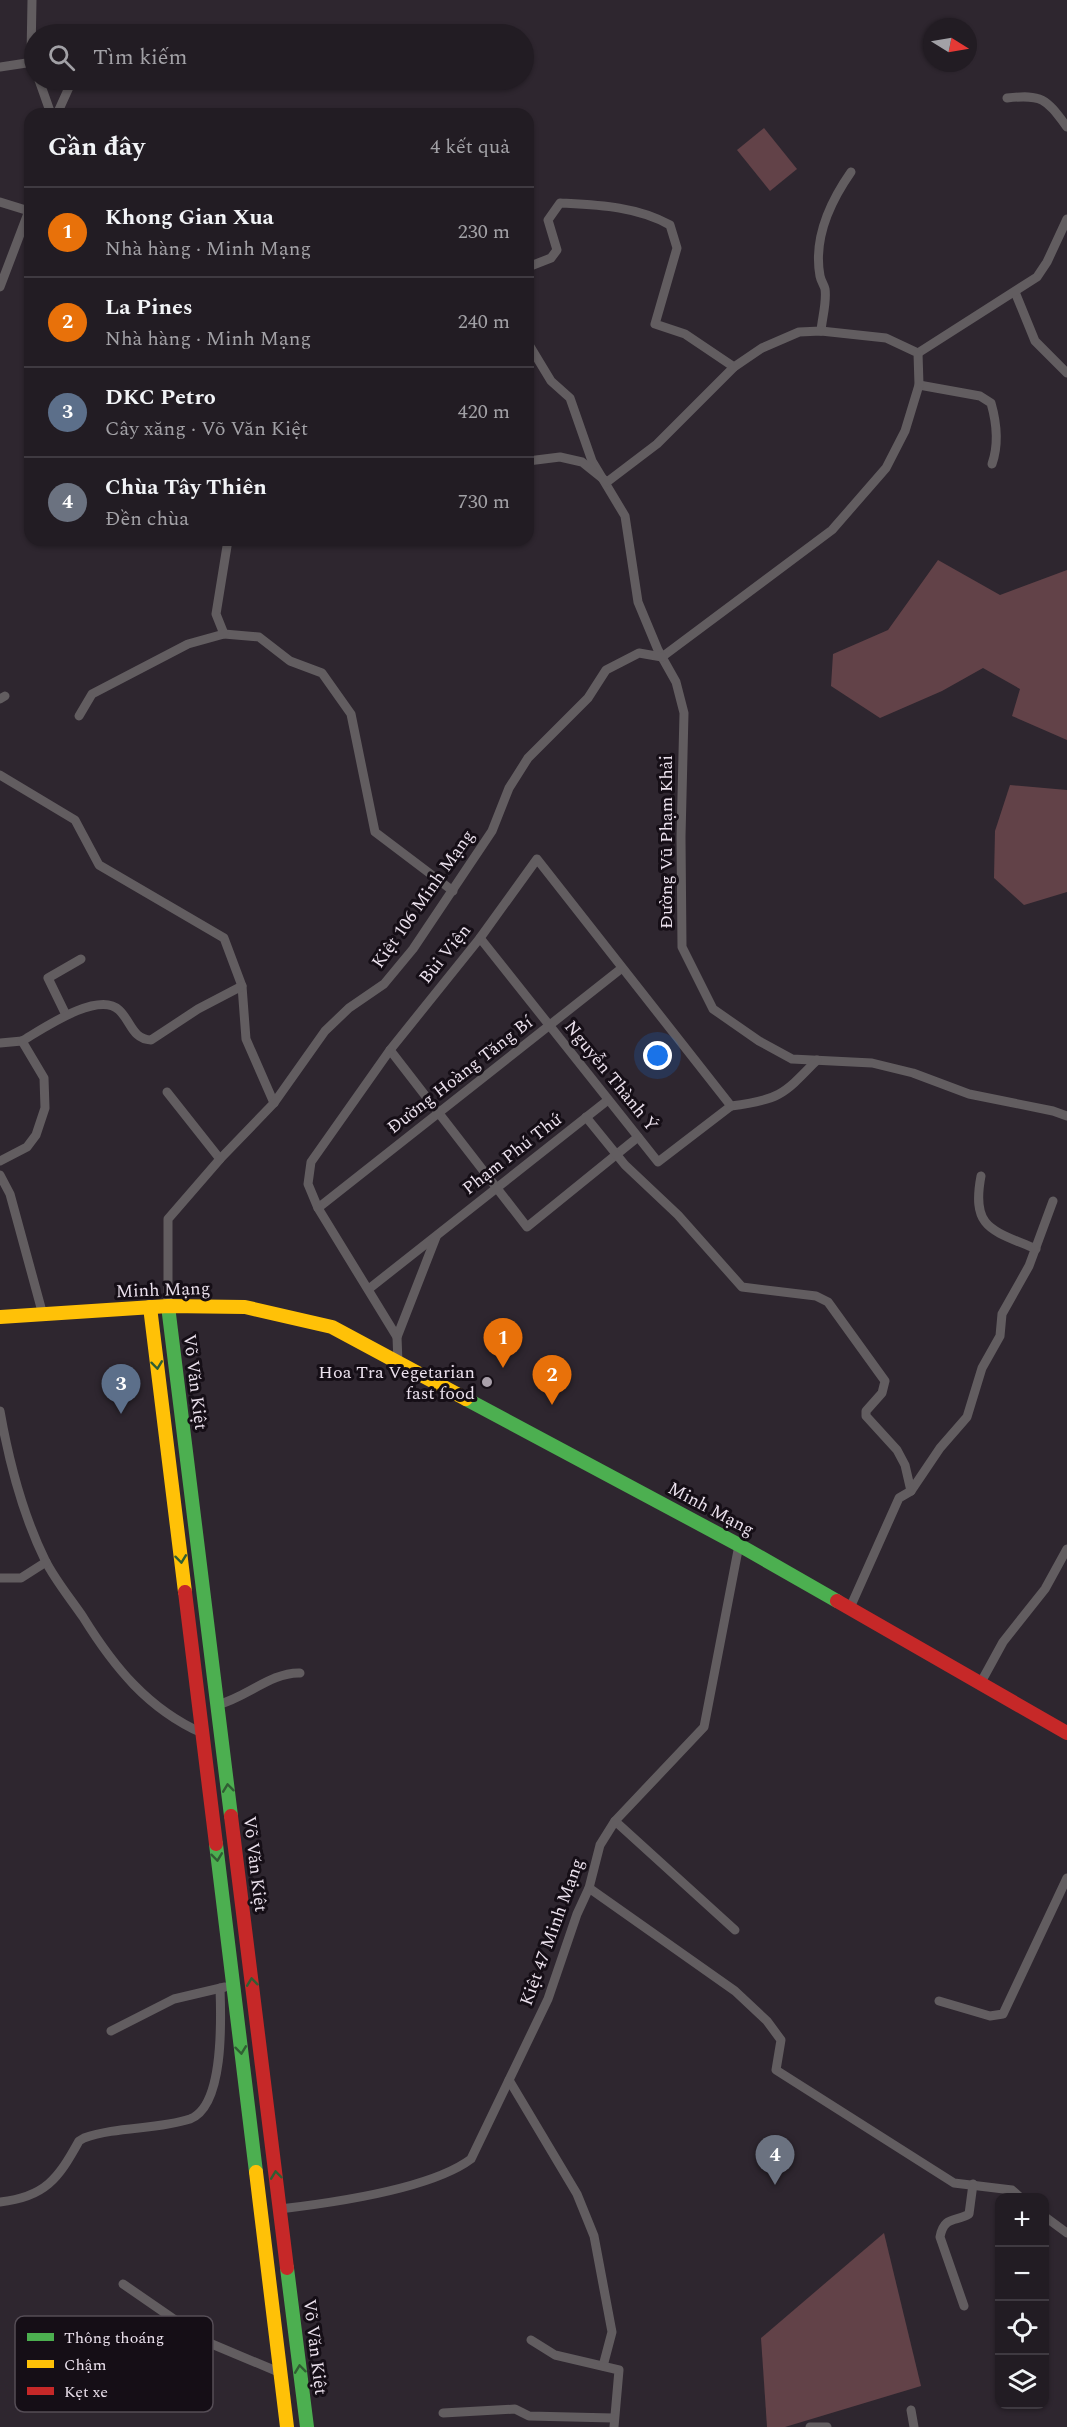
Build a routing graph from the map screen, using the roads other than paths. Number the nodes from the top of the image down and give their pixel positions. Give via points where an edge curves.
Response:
1 (32, 0) edge
2 (33, 24) edge
3 (24, 65) edge
4 (0, 67) edge
5 (43, 90) edge
6 (68, 90) edge
7 (1007, 98) dead end
8 (49, 108) edge
9 (60, 108) edge
10 (1067, 127) edge
11 (851, 172) dead end
12 (0, 202) edge
13 (24, 208) edge
14 (1067, 219) edge
15 (24, 222) edge
16 (534, 265) edge
17 (1, 283) edge
18 (1015, 292) junction
19 (821, 331) junction
20 (534, 353) edge
21 (918, 353) junction
22 (734, 367) junction
23 (1067, 373) edge
24 (919, 385) junction
25 (534, 460) edge
26 (992, 464) dead end
27 (607, 482) junction
28 (227, 546) edge
29 (224, 634) junction
30 (662, 657) junction
31 (79, 716) dead end
32 (0, 775) edge
33 (453, 891) junction
34 (480, 938) junction
35 (81, 959) dead end
36 (622, 968) junction
37 (242, 986) junction
38 (66, 1014) junction
39 (549, 1025) junction
40 (22, 1041) junction
41 (0, 1043) edge
42 (390, 1050) junction
43 (817, 1060) junction
44 (167, 1092) dead end
45 (608, 1100) junction
46 (274, 1103) junction
47 (731, 1106) junction
48 (439, 1113) junction
49 (1067, 1116) edge
50 (586, 1117) junction
51 (638, 1137) junction
52 (617, 1155) junction
53 (219, 1159) junction
54 (0, 1161) edge
55 (0, 1175) edge
56 (981, 1176) dead end
57 (496, 1188) junction
58 (1053, 1201) dead end
59 (318, 1208) junction
60 (437, 1235) junction
61 (1036, 1249) junction
62 (370, 1288) junction
63 (168, 1306) junction
64 (150, 1307) junction
65 (43, 1314) junction
66 (0, 1317) edge
67 (397, 1337) junction
68 (398, 1363) junction
69 (0, 1411) edge
70 (910, 1491) junction
71 (739, 1545) junction
72 (1067, 1549) edge
73 (46, 1562) junction
74 (0, 1578) edge
75 (849, 1610) junction
76 (207, 1619) junction
77 (188, 1621) junction
78 (300, 1673) dead end
79 (980, 1684) junction
80 (217, 1705) junction
81 (1067, 1732) edge
82 (202, 1733) junction
83 (615, 1821) junction
84 (1067, 1878) edge
85 (589, 1888) junction
86 (735, 1930) dead end
87 (227, 1987) junction
88 (939, 2001) dead end
89 (111, 2031) dead end
90 (509, 2080) junction
91 (268, 2117) junction
92 (249, 2119) junction
93 (973, 2184) junction
94 (1015, 2193) edge
95 (0, 2202) edge
96 (280, 2209) junction
97 (1049, 2220) edge
98 (1067, 2233) edge
99 (123, 2284) dead end
100 (964, 2306) dead end
101 (169, 2316) edge
102 (531, 2340) dead end
103 (213, 2345) edge
104 (603, 2366) junction
105 (281, 2373) junction
106 (911, 2410) dead end
107 (443, 2413) dead end
108 (613, 2422) edge
109 (287, 2427) edge
110 (307, 2427) edge
111 (810, 2427) edge
112 (827, 2427) edge
113 (914, 2427) edge

1 - 2 street
3 - 4 street
5 - 8 street
6 - 9 street
7 - 10 street via 1039,97
11 - 19 street via 834,196 823,227 818,255 825,290
12 - 13 street
14 - 18 street via 1037,277
15 - 17 street
16 - 22 street via 551,258 557,250 548,220 560,203 608,206 654,216 670,225 677,248 655,324 685,334
18 - 21 street
18 - 23 street via 1035,341
19 - 21 street via 886,338
19 - 22 street via 800,332 780,340
20 - 27 street, Đường Vũ Phạm Khải via 551,381 570,398 592,461
21 - 24 street
22 - 27 street via 657,444
24 - 26 street via 980,396 991,403 996,418 997,450
24 - 30 street via 905,431 886,468 832,530
25 - 27 street via 560,457 582,462
27 - 30 street, Đường Vũ Phạm Khải via 625,516 638,602
28 - 29 street via 216,614
29 - 31 street via 188,644 92,694
29 - 33 street via 259,637 290,662 322,673 351,714 375,832
30 - 33 street, Kiệt 106 Minh Mạng via 639,653 606,670 588,698 528,758 509,788 492,831
30 - 43 street, Đường Vũ Phạm Khải via 676,682 684,713 682,947 713,1009 792,1059
32 - 37 street via 75,820 99,864 224,938
33 - 46 street, Kiệt 106 Minh Mạng via 384,984 349,1008 326,1031
34 - 36 street, Bùi Viện via 537,859
34 - 39 street, Nguyễn Thành Ý
34 - 42 street, Bùi Viện
35 - 38 street via 48,978
36 - 39 street, Đường Hoàng Tăng Bí
36 - 47 street, Bùi Viện
37 - 38 street via 198,1008 151,1040 135,1034 118,1009 108,1005
37 - 46 street via 246,1039
38 - 40 street
39 - 45 street, Nguyễn Thành Ý
39 - 48 street, Đường Hoàng Tăng Bí
40 - 41 street
40 - 54 street via 44,1078 45,1108 36,1135 27,1147
42 - 48 street
42 - 59 street, Bùi Viện via 311,1162 308,1184
43 - 47 street via 781,1095 765,1102
43 - 49 street, Đường Vũ Phạm Khải via 872,1064 913,1073 969,1094
44 - 53 street
45 - 50 street, Phạm Phú Thứ
45 - 51 street, Nguyễn Thành Ý
46 - 53 street, Kiệt 106 Minh Mạng
47 - 51 street, Nguyễn Thành Ý via 658,1162
48 - 57 street
48 - 59 street, Đường Hoàng Tăng Bí
50 - 52 street
50 - 57 street, Phạm Phú Thứ
51 - 52 street
52 - 57 street via 526,1227
52 - 70 street via 678,1215 742,1287 816,1296 828,1302 885,1381 882,1393 866,1416 897,1450 905,1465
53 - 63 street, Kiệt 106 Minh Mạng via 168,1219
55 - 65 street via 10,1194
56 - 61 street via 977,1201 984,1221
57 - 60 street, Phạm Phú Thứ
58 - 61 street
59 - 62 street, Bùi Viện
60 - 62 street, Phạm Phú Thứ
60 - 67 street
61 - 70 street via 1002,1314 1000,1336 982,1368 967,1417
62 - 67 street, Bùi Viện
63 - 64 main road, Minh Mạng
63 - 68 main road, Minh Mạng via 245,1307 283,1314 332,1327
63 - 76 main road, Võ Văn Kiệt
64 - 65 main road, Minh Mạng
64 -> 77 main road, Võ Văn Kiệt
65 - 66 main road, Minh Mạng
67 - 68 street
68 - 71 main road, Minh Mạng
69 - 73 street via 16,1484
70 - 75 street via 899,1498 892,1510
71 - 75 main road, Minh Mạng
71 - 83 street, Kiệt 47 Minh Mạng via 704,1727
72 - 79 street via 1045,1589 1004,1642
73 - 74 street via 21,1578
73 - 82 street via 124,1676 165,1713
75 - 79 main road, Minh Mạng
76 - 77 main road
76 - 80 main road, Võ Văn Kiệt
77 - 82 main road, Võ Văn Kiệt
78 - 80 street via 285,1674
79 - 81 main road, Minh Mạng
91 -> 80 main road, Võ Văn Kiệt
82 -> 87 main road, Võ Văn Kiệt
83 - 85 street, Kiệt 47 Minh Mạng via 600,1845
83 - 86 street
84 - 88 street via 1003,2014 995,2017
85 - 90 street, Kiệt 47 Minh Mạng via 548,1999
85 - 93 street via 735,1991 767,2021 781,2040 776,2070 954,2183
87 - 89 street via 174,1999
87 -> 92 main road, Võ Văn Kiệt
87 - 95 street via 218,2066 206,2100 195,2116 84,2138 44,2189
90 - 96 street, Kiệt 47 Minh Mạng via 481,2142 458,2169 333,2203
90 - 104 street via 577,2194 594,2236 612,2332
91 - 92 main road
96 -> 91 main road, Võ Văn Kiệt
92 - 105 main road, Võ Văn Kiệt
93 - 94 street
93 - 100 street via 969,2214 952,2218 940,2237
110 -> 96 main road, Võ Văn Kiệt
97 - 98 street
99 - 101 street
102 - 104 street via 555,2355
103 - 105 street
104 - 108 street via 619,2370
105 - 109 main road, Võ Văn Kiệt
106 - 113 street
107 - 108 street via 515,2409 529,2416
111 - 112 street

